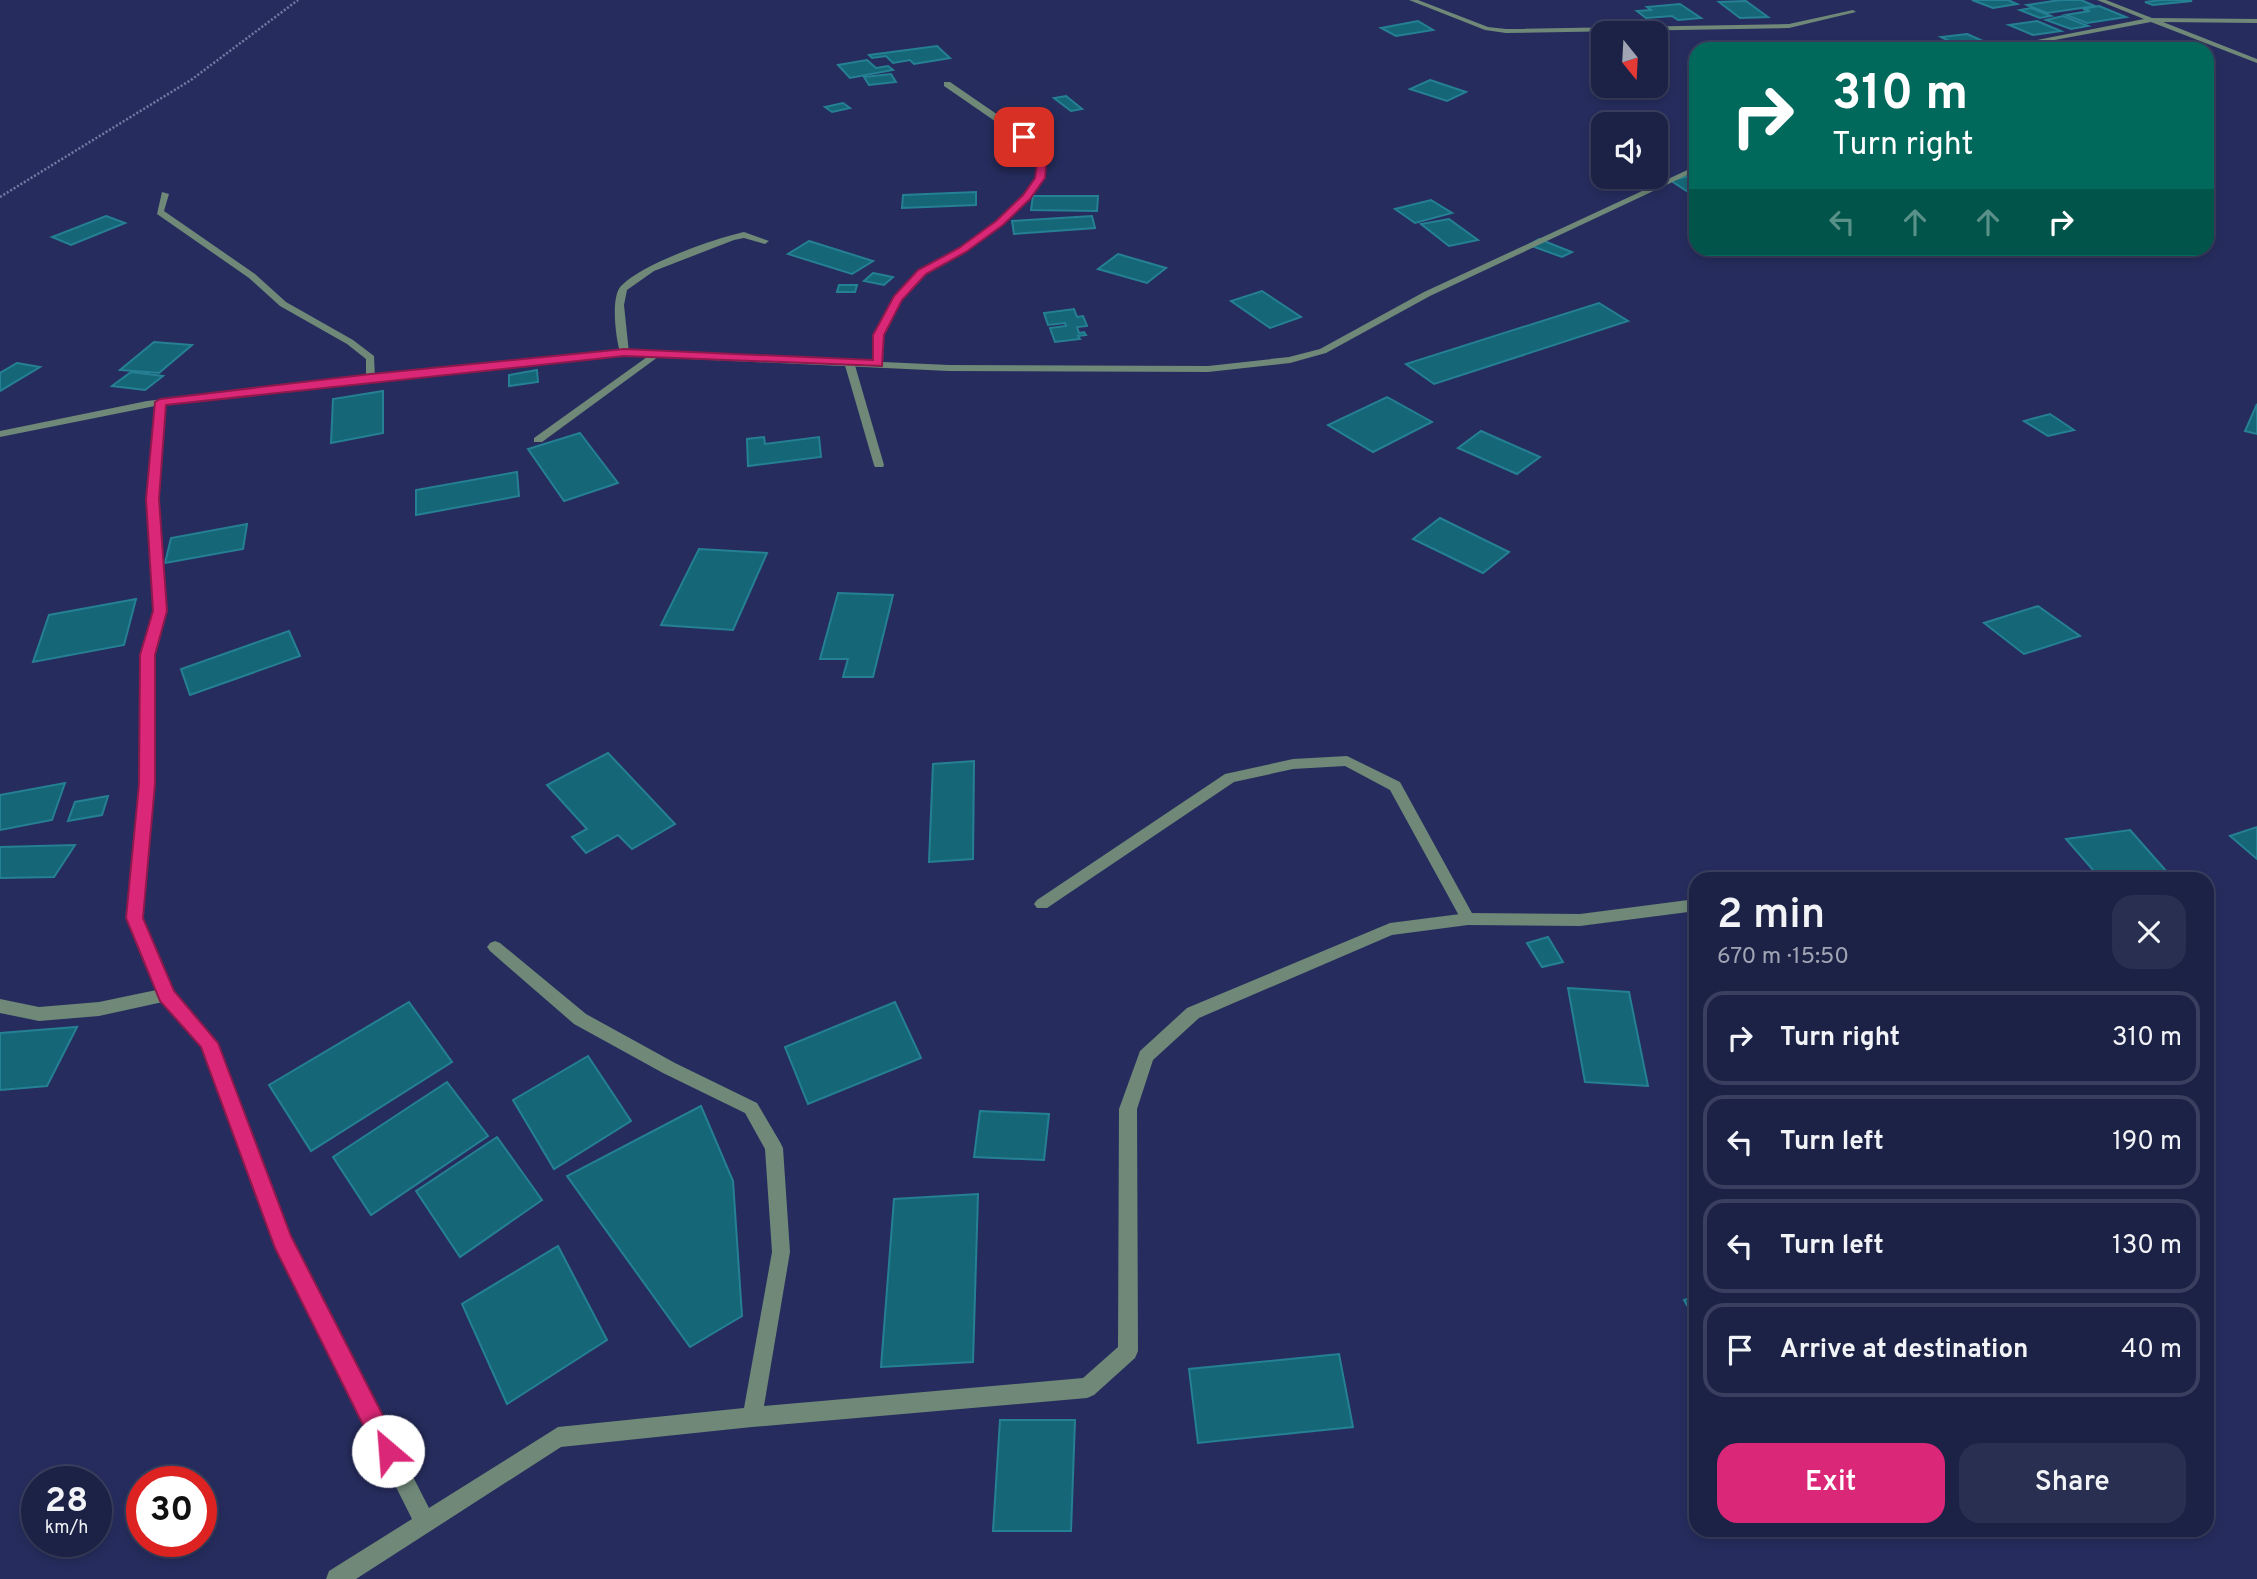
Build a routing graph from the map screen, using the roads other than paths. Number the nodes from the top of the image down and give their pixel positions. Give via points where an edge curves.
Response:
1 (1412, 0) edge
2 (2100, 0) edge
3 (1853, 12) dead end
4 (2151, 20) junction
5 (2257, 21) edge
6 (2033, 42) edge
7 (2208, 42) edge
8 (2214, 44) edge
9 (2257, 61) edge
10 (947, 84) dead end
11 (1689, 171) edge
12 (165, 194) dead end
13 (765, 241) dead end
14 (624, 353) junction
15 (657, 354) junction
16 (849, 362) junction
17 (878, 363) junction
18 (371, 378) junction
19 (160, 402) junction
20 (0, 434) edge
21 (538, 440) dead end
22 (878, 465) dead end
23 (1042, 905) dead end
24 (1689, 906) edge
25 (1468, 919) junction
26 (495, 947) dead end
27 (166, 995) junction
28 (0, 1006) edge
29 (751, 1417) junction
30 (424, 1521) junction
31 (337, 1579) edge

1 - 3 street via 1487,29 1506,31 1789,26
2 - 4 street
4 - 5 street
4 - 6 street
4 - 7 street
8 - 9 street
10 - 17 street via 1024,137 1042,156 1040,178 1000,223 922,272 898,298 879,335
11 - 17 street via 1427,294 1323,351 1290,360 1208,369 949,368
12 - 18 street via 160,212 241,268 283,304 371,358
13 - 14 street via 744,235 731,238 651,269 623,289 619,305
14 - 15 street
14 - 18 street
15 - 16 street
15 - 21 street
16 - 17 street
16 - 22 street
18 - 19 street
19 - 20 street
19 - 27 street via 153,499 160,611 148,655 147,784 135,918
23 - 25 street via 1230,778 1293,764 1347,761 1395,786
24 - 25 street via 1580,920
25 - 29 street via 1390,929 1205,1007 1146,1056 1128,1109 1128,1351 1087,1388
26 - 29 street via 580,1018 751,1108 774,1148 781,1252
27 - 28 street via 99,1009 39,1014
27 - 30 street via 208,1043 282,1241
29 - 30 street via 558,1437
30 - 31 street

